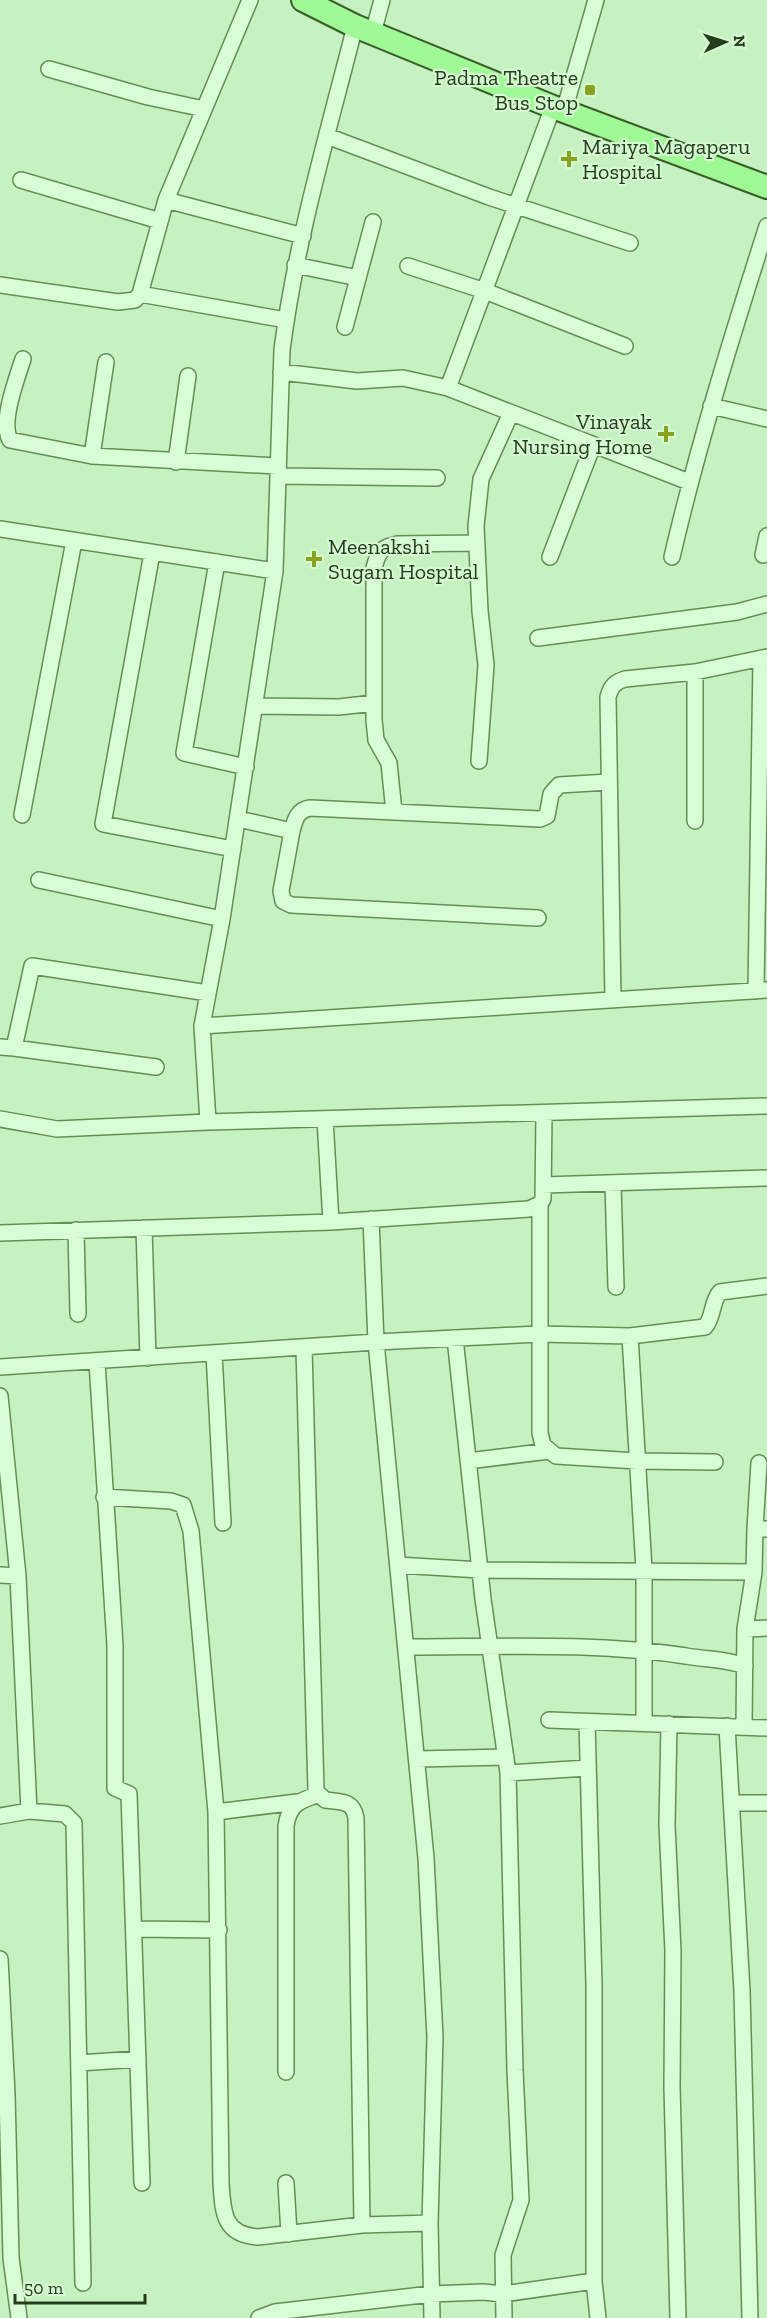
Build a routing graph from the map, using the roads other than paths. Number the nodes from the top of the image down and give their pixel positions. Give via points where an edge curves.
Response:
1 (250, 0) edge
2 (303, 0) edge
3 (382, 0) edge
4 (596, 0) edge
5 (364, 30) junction
6 (49, 69) dead end
7 (204, 109) junction
8 (559, 109) junction
9 (327, 136) junction
10 (21, 180) dead end
11 (767, 187) edge
12 (166, 200) junction
13 (517, 205) junction
14 (160, 221) junction
15 (372, 222) dead end
16 (767, 226) edge
17 (303, 236) junction
18 (630, 243) dead end
19 (295, 265) junction
20 (408, 266) dead end
21 (358, 278) junction
22 (4, 286) edge
23 (484, 291) junction
24 (140, 294) junction
25 (286, 320) junction
26 (345, 327) dead end
27 (625, 346) dead end
28 (23, 359) dead end
29 (106, 362) dead end
30 (281, 372) junction
31 (188, 375) dead end
32 (448, 388) junction
33 (711, 406) junction
34 (511, 413) junction
35 (767, 418) edge
36 (593, 445) junction
37 (92, 456) junction
38 (176, 462) junction
39 (278, 471) junction
40 (437, 478) dead end
41 (689, 482) junction
42 (0, 529) edge
43 (767, 536) edge
44 (74, 541) junction
45 (476, 543) junction
46 (152, 553) junction
47 (764, 555) dead end
48 (550, 557) dead end
49 (672, 557) dead end
50 (217, 562) junction
51 (275, 571) junction
52 (767, 604) edge
53 (538, 638) dead end
54 (764, 658) edge
55 (695, 672) junction
56 (374, 703) junction
57 (255, 706) junction
58 (479, 761) dead end
59 (246, 767) junction
60 (609, 782) junction
61 (394, 812) junction
62 (22, 815) dead end
63 (238, 819) junction
64 (695, 821) dead end
65 (292, 831) junction
66 (233, 849) junction
67 (39, 880) dead end
68 (538, 918) dead end
69 (222, 919) junction
70 (761, 991) edge
71 (208, 993) junction
72 (613, 1000) junction
73 (202, 1026) junction
74 (7, 1048) edge
75 (156, 1067) dead end
76 (767, 1106) edge
77 (544, 1113) junction
78 (0, 1119) edge
79 (325, 1119) junction
80 (208, 1122) junction
81 (767, 1178) edge
82 (613, 1184) junction
83 (543, 1185) junction
84 (540, 1204) junction
85 (371, 1219) junction
86 (331, 1222) junction
87 (144, 1228) junction
88 (76, 1230) junction
89 (0, 1233) edge
90 (767, 1286) edge
91 (616, 1287) dead end
92 (78, 1314) dead end
93 (538, 1334) junction
94 (630, 1336) junction
95 (455, 1338) junction
96 (376, 1341) junction
97 (304, 1348) junction
98 (214, 1353) junction
99 (148, 1358) junction
100 (97, 1362) junction
101 (0, 1367) edge
102 (0, 1396) edge
103 (549, 1451) junction
104 (468, 1461) junction
105 (637, 1461) junction
106 (715, 1461) dead end
107 (759, 1463) dead end
108 (105, 1497) junction
109 (223, 1523) dead end
110 (761, 1529) edge
111 (398, 1565) junction
112 (480, 1569) junction
113 (644, 1569) junction
114 (754, 1572) junction
115 (0, 1575) edge
116 (18, 1576) junction
117 (767, 1628) edge
118 (745, 1629) junction
119 (406, 1647) junction
120 (490, 1647) junction
121 (644, 1650) junction
122 (745, 1666) junction
123 (549, 1720) dead end
124 (587, 1722) junction
125 (644, 1724) junction
126 (669, 1724) junction
127 (727, 1726) junction
128 (744, 1727) junction
129 (767, 1728) edge
130 (506, 1757) junction
131 (417, 1759) junction
132 (588, 1768) junction
133 (508, 1773) junction
134 (317, 1795) junction
135 (297, 1802) junction
136 (733, 1803) junction
137 (767, 1803) edge
138 (28, 1811) junction
139 (216, 1812) junction
140 (0, 1816) edge
141 (134, 1929) junction
142 (219, 1930) junction
143 (0, 1959) edge
144 (2, 2052) edge
145 (138, 2059) junction
146 (79, 2063) junction
147 (286, 2072) dead end
148 (142, 2183) dead end
149 (286, 2183) dead end
150 (430, 2223) junction
151 (362, 2225) junction
152 (289, 2234) junction
153 (594, 2281) junction
154 (83, 2283) dead end
155 (431, 2294) junction
156 (503, 2294) junction
157 (356, 2311) edge
158 (19, 2318) edge
159 (259, 2318) edge
160 (432, 2318) edge
161 (504, 2318) edge
162 (598, 2318) edge
163 (678, 2318) edge
164 (750, 2318) edge

1 - 7 street
2 - 5 main road
3 - 5 street
4 - 8 street
5 - 8 main road
5 - 9 street
6 - 7 street
7 - 12 street
8 - 11 main road
8 - 13 street
9 - 13 street
9 - 17 street
10 - 14 street
12 - 14 street
12 - 17 street
13 - 18 street
13 - 23 street
14 - 24 street
15 - 21 street
16 - 33 street
17 - 19 street
19 - 21 street
19 - 25 street
20 - 23 street
21 - 26 street
22 - 24 street via 118,302 135,300
23 - 27 street
23 - 32 street
24 - 25 street
25 - 30 street
28 - 37 street via 11,395 6,431 10,440
29 - 37 street
30 - 32 street via 357,381 403,378
30 - 39 street
31 - 38 street
32 - 34 street
33 - 35 street
33 - 41 street
34 - 36 street
34 - 45 street via 481,479
36 - 41 street
36 - 48 street
37 - 38 street
38 - 39 street
39 - 40 street
39 - 51 street
41 - 49 street
42 - 44 street
43 - 47 street
44 - 46 street
44 - 62 street
45 - 56 street via 397,544 380,550 374,568
45 - 58 street via 486,665
46 - 50 street
46 - 66 street via 103,824
50 - 51 street
50 - 59 street via 184,753
51 - 57 street
52 - 53 street via 737,612
54 - 55 street
54 - 70 street
55 - 60 street via 616,681 608,697
55 - 64 street
56 - 57 street via 339,707
56 - 61 street via 376,740 389,763
57 - 59 street
59 - 63 street
60 - 61 street via 559,786 551,794 547,816 540,819
60 - 72 street
61 - 65 street via 303,809
63 - 65 street
63 - 66 street
65 - 68 street via 281,891 282,901 291,905
66 - 69 street
67 - 69 street
69 - 71 street
70 - 72 street
71 - 73 street
71 - 74 street via 32,966
72 - 73 street
73 - 80 street
74 - 75 street
76 - 77 street
77 - 79 street
77 - 83 street
78 - 80 street via 57,1129
79 - 80 street
79 - 86 street
81 - 82 street
82 - 83 street
82 - 91 street
83 - 84 street
84 - 85 street via 530,1209
84 - 93 street
85 - 86 street
85 - 96 street
86 - 87 street
87 - 88 street
87 - 99 street
88 - 89 street
88 - 92 street
90 - 94 street via 720,1292 705,1327
93 - 94 street
93 - 95 street
93 - 103 street via 540,1434
94 - 105 street
95 - 96 street
95 - 104 street
96 - 97 street
96 - 111 street
97 - 98 street
97 - 134 street
98 - 99 street
98 - 109 street
99 - 100 street
100 - 101 street
100 - 108 street
102 - 116 street
103 - 104 street
103 - 105 street via 556,1456
104 - 112 street
105 - 106 street
105 - 113 street
107 - 110 street
108 - 139 street via 171,1501 183,1505 188,1516
108 - 141 street via 115,1645 115,1788 129,1794
110 - 114 street
111 - 112 street
111 - 119 street
112 - 113 street
112 - 120 street
113 - 114 street
113 - 121 street
114 - 118 street
115 - 116 street
116 - 138 street
117 - 118 street
118 - 122 street
119 - 120 street
119 - 131 street
120 - 121 street via 558,1645
120 - 130 street
121 - 122 street via 721,1658
121 - 125 street
122 - 128 street
123 - 124 street
124 - 125 street
124 - 132 street
125 - 126 street
126 - 127 street
126 - 163 street via 667,1825 673,1951
127 - 128 street
127 - 136 street
128 - 129 street
130 - 131 street
130 - 133 street
131 - 150 street via 435,2037
132 - 133 street
132 - 153 street via 594,1996
133 - 156 street via 522,2200 504,2245
134 - 135 street
134 - 151 street via 349,1803 356,1818
135 - 139 street
135 - 147 street via 286,1826
136 - 137 street
136 - 164 street via 745,2067
138 - 140 street
138 - 146 street via 65,1814 74,1823
139 - 142 street
141 - 142 street
141 - 145 street
142 - 152 street via 223,2208 234,2231 243,2236
143 - 144 street
144 - 158 street via 7,2094 11,2258
145 - 146 street
145 - 148 street
146 - 154 street
149 - 152 street
150 - 151 street
150 - 155 street
151 - 152 street
153 - 156 street
153 - 162 street
155 - 156 street
155 - 157 street
155 - 160 street
156 - 161 street
157 - 159 street via 275,2312

